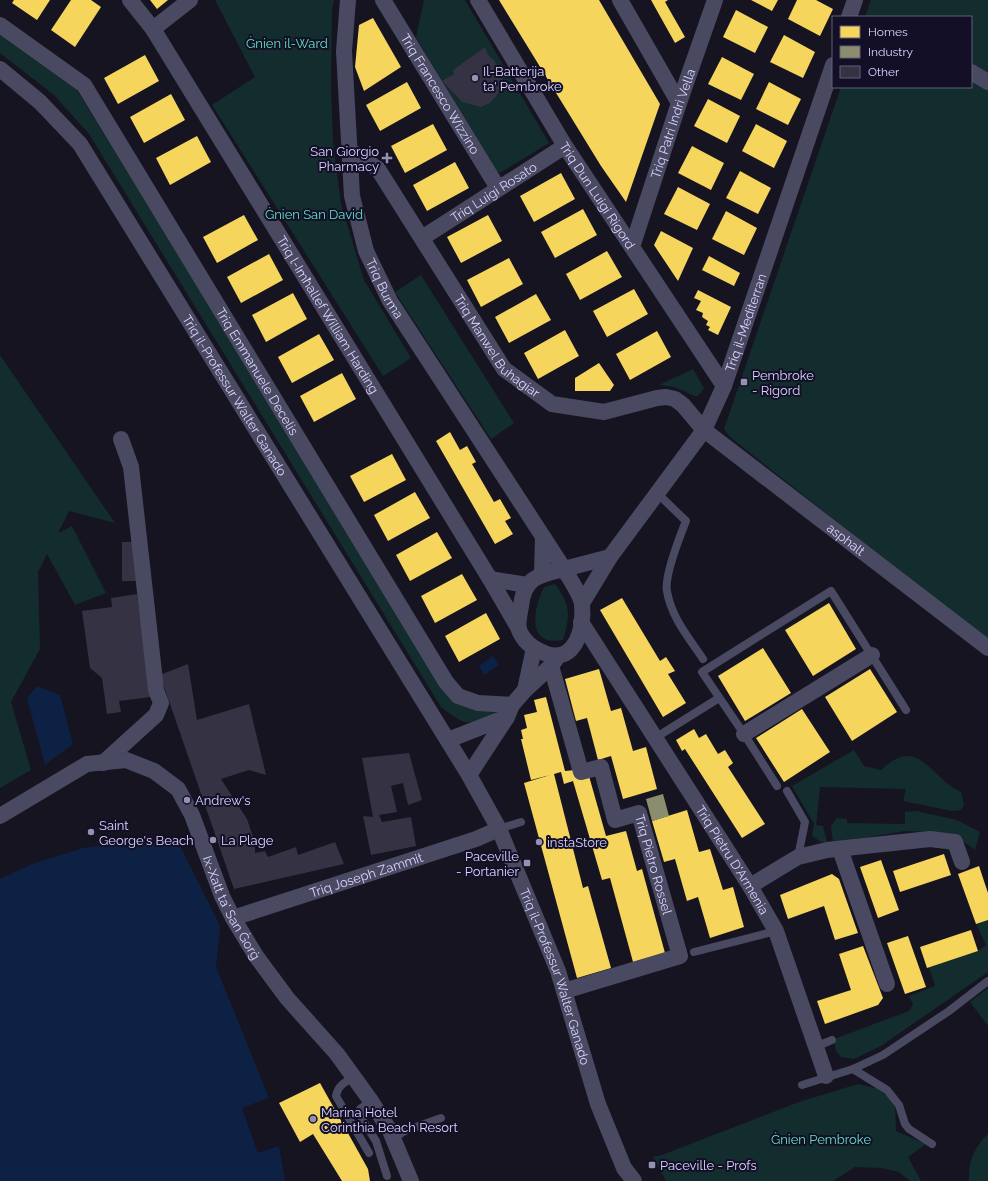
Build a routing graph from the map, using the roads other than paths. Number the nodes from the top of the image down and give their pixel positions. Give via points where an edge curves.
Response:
1 (120, 0) edge
2 (130, 0) edge
3 (190, 0) edge
4 (348, 0) edge
5 (383, 0) edge
6 (478, 0) edge
7 (620, 0) edge
8 (715, 0) edge
9 (854, 0) edge
10 (142, 15) junction
11 (849, 16) edge
12 (0, 24) edge
13 (153, 29) junction
14 (832, 68) edge
15 (0, 69) edge
16 (972, 73) edge
17 (988, 82) edge
18 (678, 103) junction
19 (565, 146) junction
20 (349, 150) junction
21 (498, 188) junction
22 (422, 238) junction
23 (632, 247) junction
24 (724, 386) junction
25 (704, 430) junction
26 (121, 439) dead end
27 (658, 494) junction
28 (543, 537) junction
29 (610, 557) junction
30 (564, 569) junction
31 (542, 574) junction
32 (490, 578) junction
33 (527, 585) junction
34 (582, 603) junction
35 (581, 622) junction
36 (519, 629) junction
37 (534, 648) junction
38 (988, 648) edge
39 (872, 655) junction
40 (559, 659) junction
41 (703, 659) dead end
42 (605, 660) junction
43 (525, 690) junction
44 (719, 698) junction
45 (906, 710) dead end
46 (510, 711) junction
47 (744, 734) junction
48 (655, 738) junction
49 (448, 740) junction
50 (103, 762) junction
51 (469, 775) junction
52 (777, 786) dead end
53 (787, 791) dead end
54 (0, 816) edge
55 (521, 822) dead end
56 (499, 830) junction
57 (840, 849) junction
58 (798, 857) junction
59 (962, 862) dead end
60 (750, 886) junction
61 (233, 918) junction
62 (776, 931) junction
63 (694, 952) dead end
64 (988, 981) edge
65 (887, 984) dead end
66 (564, 991) junction
67 (832, 1040) dead end
68 (815, 1047) junction
69 (853, 1069) junction
70 (826, 1076) junction
71 (355, 1077) junction
72 (802, 1085) dead end
73 (371, 1101) junction
74 (441, 1118) dead end
75 (394, 1138) junction
76 (932, 1144) dead end
77 (369, 1153) dead end
78 (387, 1176) dead end
79 (411, 1181) edge
80 (634, 1181) edge

1 - 10 street
2 - 10 street, Triq l-Imħallef William Harding
3 - 13 street
4 - 20 street, Triq Burma via 344,51
5 - 21 street, Triq Francesco Wizzino
6 - 19 street, Triq Dun Luigi Rigord
7 - 18 street
8 - 18 street, Triq Patri Indrì Vella
9 - 11 street
10 - 13 street, Triq l-Imħallef William Harding
12 - 46 street, Triq Emmanuele Decelis via 84,85 446,682 458,696
13 - 32 street, Triq l-Imħallef William Harding
14 - 24 street, Triq il-Mediterran
15 - 49 street, Triq il-Professur Walter Ganado via 40,102 80,144
16 - 17 street
18 - 23 street, Triq Patri Indrì Vella
19 - 21 street, Triq Luigi Rosato
19 - 23 street, Triq Dun Luigi Rigord
20 - 22 street, Triq Manwel Buhagiar via 378,169
20 - 28 street, Triq Burma via 352,196 366,251 390,301
21 - 22 street, Triq Luigi Rosato
22 - 25 street, Triq Manwel Buhagiar via 504,369 552,404 604,412 666,397 675,399 683,405
23 - 24 street, Triq Dun Luigi Rigord
24 - 25 street, Triq il-Mediterran
25 - 27 street, Triq il-Mediterran
25 - 38 street, asphalt
26 - 50 street via 131,467 156,690 161,703 156,715
27 - 29 street, Triq il-Mediterran
27 - 41 lane via 686,520 673,556 666,590 678,622
28 - 30 street, Triq Burma
28 - 31 street
29 - 30 street
29 - 34 street, Triq il-Mediterran
30 - 31 street
30 - 34 street
31 - 33 street via 533,578
32 - 33 street
32 - 36 street, Triq l-Imħallef William Harding
33 - 36 street via 521,604
34 - 35 street
35 - 40 street via 580,634
35 - 42 street, Triq Pietru D'Armenia
36 - 37 street via 529,645
37 - 40 street
37 - 43 street
39 - 44 lane via 831,591 702,672
39 - 45 lane
39 - 47 street
40 - 42 street via 580,652
40 - 43 street
40 - 66 street, Triq Pietro Rossel via 581,772 601,766 615,820 639,813 680,956
42 - 48 street, Triq Pietru D'Armenia
43 - 46 street
44 - 47 lane
44 - 48 lane
46 - 49 street
46 - 51 street
47 - 52 lane
48 - 60 street, Triq Pietru D'Armenia
49 - 51 street, Triq il-Professur Walter Ganado
50 - 54 street, Ix-Xatt ta' San Ġorġ via 87,764
50 - 61 street, Ix-Xatt ta' San Ġorġ via 126,760 154,771 178,789 192,815 222,896
51 - 56 street, Triq il-Professur Walter Ganado
53 - 58 lane via 805,822
55 - 56 lane
56 - 61 street, Triq Joseph Zammit
56 - 66 street, Triq il-Professur Walter Ganado
57 - 58 street
57 - 59 street via 930,838 955,842
57 - 65 street
58 - 60 street
60 - 62 street, Triq Pietru D'Armenia
61 - 71 street, Ix-Xatt ta' San Ġorġ via 256,956 287,998
62 - 63 lane
62 - 68 street, Triq Pietru D'Armenia
64 - 69 lane via 949,1011 883,1055
66 - 80 street, Triq il-Professur Walter Ganado via 598,1104 624,1168
67 - 68 lane
68 - 70 street, Triq Pietru D'Armenia
69 - 70 lane
69 - 76 lane via 887,1090 899,1105 909,1129
70 - 72 lane
71 - 73 street, Ix-Xatt ta' San Ġorġ
71 - 77 lane via 337,1088 336,1096
73 - 75 street, Ix-Xatt ta' San Ġorġ
73 - 78 lane via 360,1109 361,1114 376,1141
74 - 75 lane via 405,1131
75 - 79 street, Ix-Xatt ta' San Ġorġ

